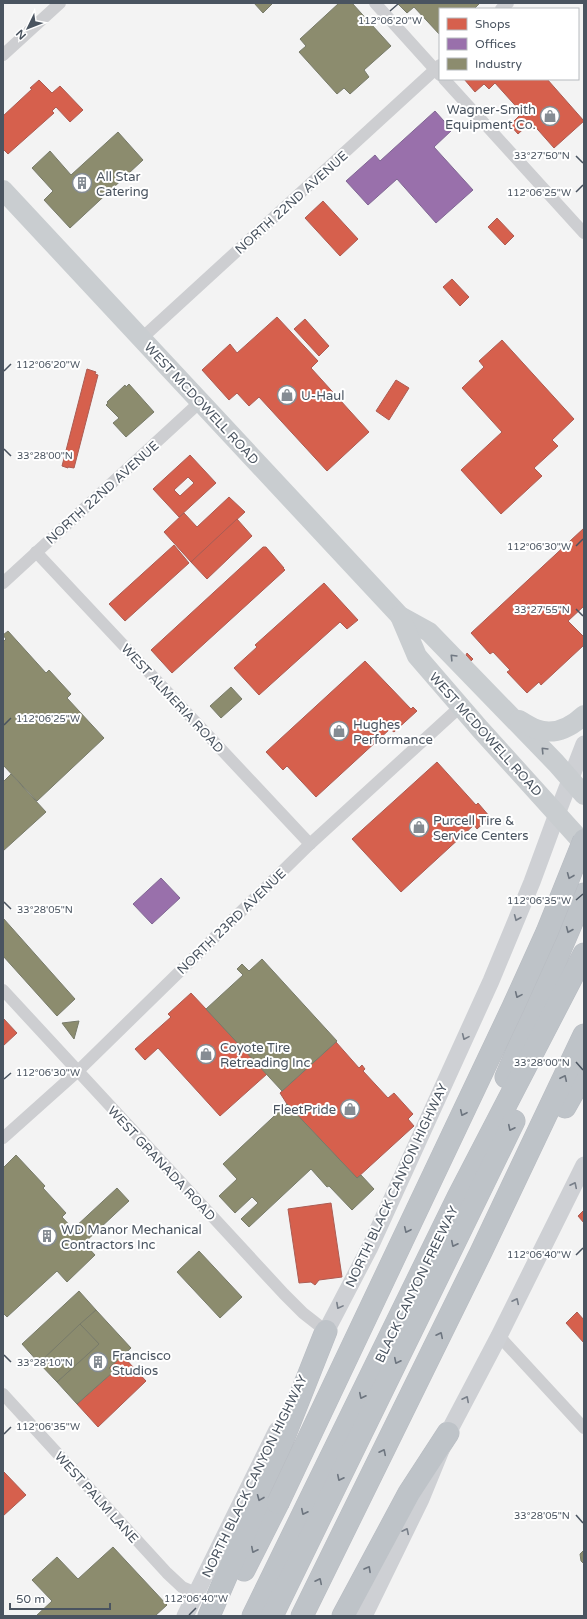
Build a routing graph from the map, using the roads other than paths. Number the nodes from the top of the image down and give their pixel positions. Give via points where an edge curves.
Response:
1 (60, 3) edge
2 (375, 3) edge
3 (3, 55) edge
4 (438, 70) edge
5 (445, 80) edge
6 (3, 190) edge
7 (584, 233) edge
8 (142, 338) junction
9 (200, 402) junction
10 (36, 552) junction
11 (3, 583) edge
12 (400, 616) junction
13 (461, 706) junction
14 (509, 715) junction
15 (584, 715) edge
16 (584, 744) edge
17 (570, 779) junction
18 (584, 795) edge
19 (557, 814) junction
20 (583, 842) edge
21 (310, 844) junction
22 (584, 894) edge
23 (584, 954) edge
24 (584, 980) edge
25 (3, 990) edge
26 (584, 1035) edge
27 (78, 1071) junction
28 (584, 1073) edge
29 (3, 1138) edge
30 (584, 1165) edge
31 (458, 1197) junction
32 (481, 1252) junction
33 (326, 1331) junction
34 (499, 1336) junction
35 (3, 1394) edge
36 (584, 1428) edge
37 (448, 1433) junction
38 (196, 1593) junction
39 (185, 1616) edge
40 (210, 1616) edge
41 (220, 1616) edge
42 (253, 1616) edge
43 (272, 1616) edge
44 (302, 1616) edge
45 (343, 1616) edge
46 (364, 1616) edge

1 - 3 street
2 - 4 street
4 - 8 street, NORTH 22ND AVENUE
5 - 7 street
6 - 8 main road, WEST MCDOWELL ROAD
8 - 9 main road, WEST MCDOWELL ROAD
9 - 10 street, NORTH 22ND AVENUE
9 - 12 main road, WEST MCDOWELL ROAD
10 - 11 street, NORTH 22ND AVENUE
10 - 21 street, WEST ALMERIA ROAD
12 - 13 main road, WEST MCDOWELL ROAD via 418,656
14 -> 12 main road, WEST MCDOWELL ROAD via 429,632
13 - 19 main road, WEST MCDOWELL ROAD
13 - 21 street, NORTH 23RD AVENUE
14 - 15 main road via 537,729 555,731 577,722
17 -> 14 main road, WEST MCDOWELL ROAD
16 - 17 main road, NORTH BLACK CANYON HIGHWAY
17 - 18 main road, WEST MCDOWELL ROAD
17 - 19 main road, NORTH BLACK CANYON HIGHWAY
19 - 20 main road, WEST MCDOWELL ROAD
19 -> 33 main road, NORTH BLACK CANYON HIGHWAY via 491,981 370,1247
20 -> 41 highway, bridge via 547,932 513,1007 278,1503
21 - 27 street, NORTH 23RD AVENUE
22 -> 31 highway
23 - 31 highway, BLACK CANYON FREEWAY
24 -> 43 highway
25 - 27 street, WEST GRANADA ROAD
32 -> 26 highway
27 - 29 street, NORTH 23RD AVENUE
27 - 33 street, WEST GRANADA ROAD via 284,1294
28 - 32 highway
34 -> 30 main road
31 -> 42 highway, BLACK CANYON FREEWAY
44 -> 32 highway
33 - 38 main road, NORTH BLACK CANYON HIGHWAY
33 -> 40 highway
34 - 36 street
37 -> 34 main road
35 - 38 street, WEST PALM LANE via 167,1573 182,1587
45 -> 37 highway via 409,1493
46 -> 37 main road via 421,1499
38 - 39 main road, NORTH BLACK CANYON HIGHWAY

